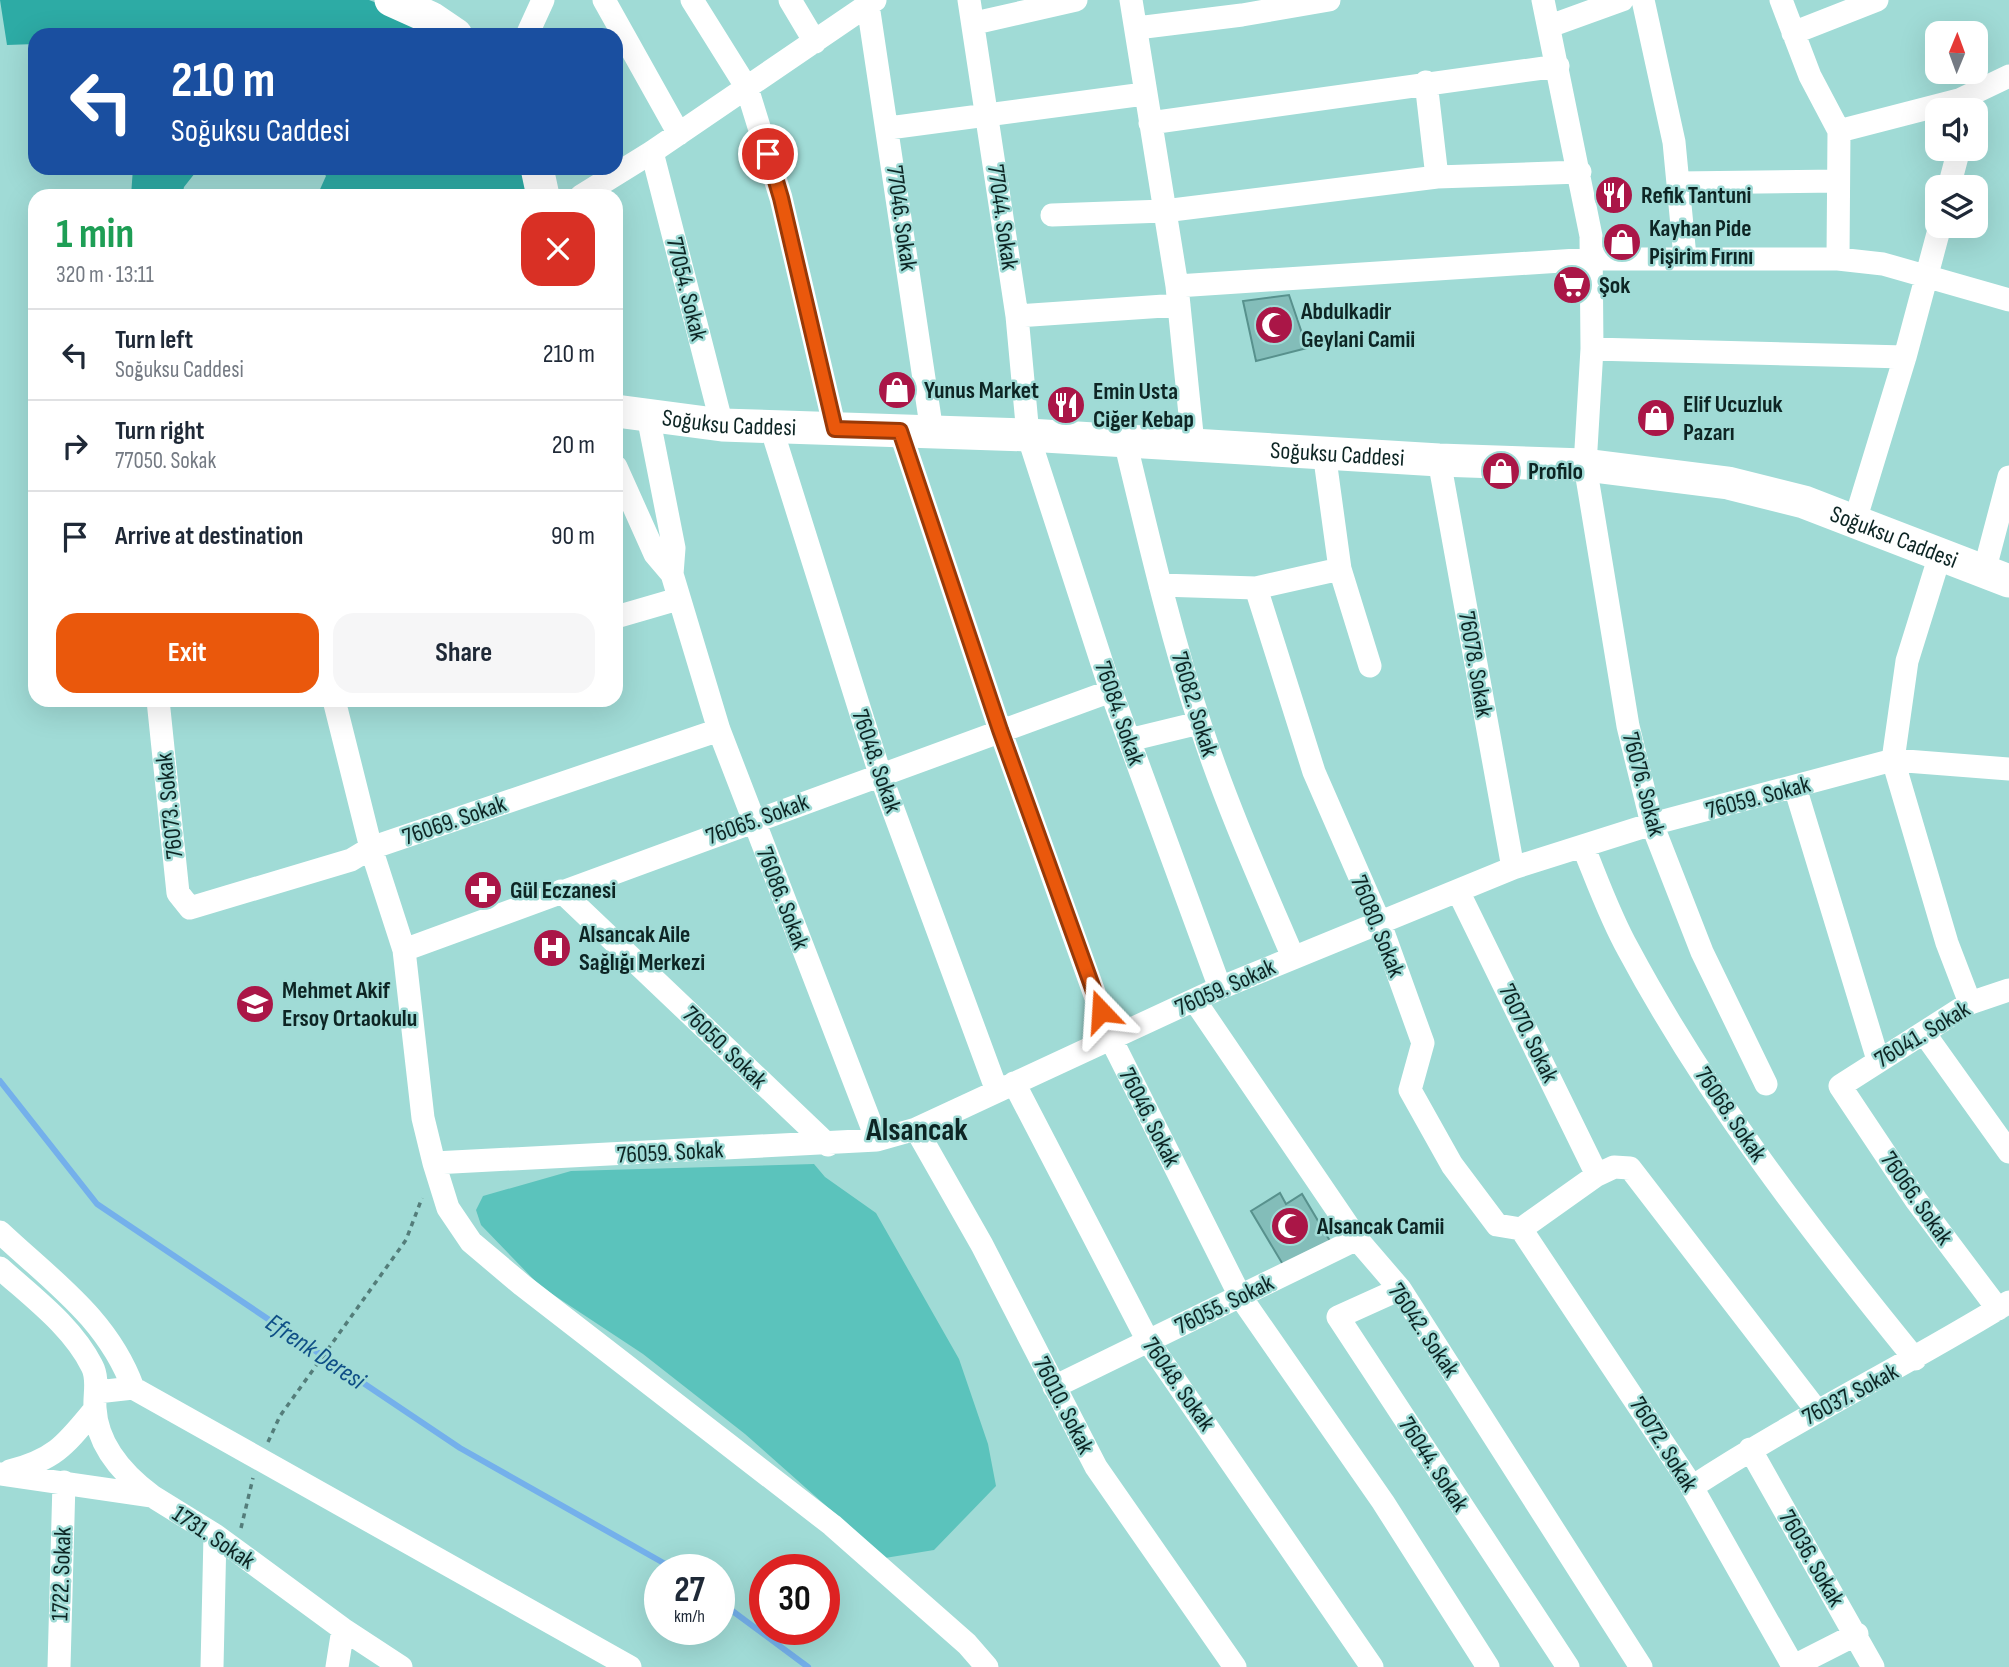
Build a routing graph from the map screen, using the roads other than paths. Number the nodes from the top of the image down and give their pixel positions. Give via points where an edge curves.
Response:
1 (391, 0) edge
2 (543, 0) edge
3 (604, 0) edge
4 (692, 0) edge
5 (790, 0) edge
6 (969, 0) edge
7 (1076, 0) edge
8 (1131, 0) edge
9 (1329, 0) edge
10 (1544, 0) edge
11 (1622, 0) edge
12 (1643, 0) edge
13 (1781, 0) edge
14 (1877, 0) edge
15 (872, 2) edge
16 (975, 23) junction
17 (1550, 26) junction
18 (446, 28) edge
19 (530, 28) edge
20 (620, 28) edge
21 (1137, 28) junction
22 (1793, 33) junction
23 (623, 34) edge
24 (815, 43) junction
25 (1558, 66) junction
26 (2009, 76) edge
27 (1426, 82) junction
28 (747, 88) junction
29 (1144, 94) junction
30 (1972, 98) edge
31 (1925, 113) edge
32 (989, 116) junction
33 (1150, 123) junction
34 (889, 128) junction
35 (1839, 131) junction
36 (679, 134) junction
37 (652, 152) junction
38 (623, 170) edge
39 (1580, 172) junction
40 (615, 175) edge
41 (1437, 177) junction
42 (1838, 181) junction
43 (1678, 183) junction
44 (592, 189) edge
45 (1164, 211) junction
46 (1052, 215) dead end
47 (1937, 238) edge
48 (1685, 257) junction
49 (1592, 259) junction
50 (1838, 259) junction
51 (1928, 277) junction
52 (1178, 296) junction
53 (2009, 300) edge
54 (1017, 316) junction
55 (1592, 349) junction
56 (1905, 357) junction
57 (623, 412) edge
58 (648, 416) junction
59 (722, 425) junction
60 (623, 426) edge
61 (771, 427) junction
62 (835, 429) junction
63 (916, 431) junction
64 (1028, 435) junction
65 (1125, 441) junction
66 (1194, 444) junction
67 (1324, 452) junction
68 (1439, 460) junction
69 (1584, 465) junction
70 (2009, 477) edge
71 (623, 483) edge
72 (1854, 524) junction
73 (1940, 555) junction
74 (1340, 569) junction
75 (672, 574) junction
76 (1996, 577) edge
77 (1160, 585) junction
78 (1256, 588) junction
79 (678, 599) junction
80 (623, 615) edge
81 (1370, 666) dead end
82 (1111, 691) junction
83 (160, 707) edge
84 (336, 707) edge
85 (1199, 723) junction
86 (719, 730) junction
87 (1000, 730) junction
88 (1129, 740) junction
89 (1893, 760) junction
90 (2008, 766) edge
91 (880, 774) junction
92 (1795, 787) junction
93 (752, 820) junction
94 (1652, 824) junction
95 (1583, 846) junction
96 (371, 848) junction
97 (1513, 868) junction
98 (561, 891) junction
99 (1458, 891) junction
100 (190, 908) joint
101 (1379, 921) junction
102 (404, 950) junction
103 (1293, 957) junction
104 (1220, 988) junction
105 (2009, 989) edge
106 (1195, 1002) junction
107 (1970, 1003) junction
108 (1924, 1033) junction
109 (1110, 1037) junction
110 (1878, 1060) junction
111 (1766, 1084) dead end
112 (1840, 1086) joint
113 (1005, 1087) junction
114 (916, 1129) junction
115 (877, 1140) junction
116 (828, 1145) junction
117 (2009, 1153) edge
118 (434, 1163) junction
119 (1597, 1175) junction
120 (1521, 1229) junction
121 (0, 1232) edge
122 (1357, 1239) junction
123 (0, 1268) edge
124 (1400, 1289) junction
125 (1240, 1296) junction
126 (2003, 1306) edge
127 (1148, 1341) junction
128 (1915, 1360) junction
129 (1054, 1387) junction
130 (133, 1388) junction
131 (96, 1400) junction
132 (1817, 1411) junction
133 (1750, 1449) junction
134 (0, 1474) edge
135 (64, 1482) junction
136 (1692, 1487) junction
137 (152, 1496) junction
138 (215, 1535) junction
139 (343, 1629) junction
140 (1857, 1634) junction
141 (59, 1667) edge
142 (212, 1667) edge
143 (337, 1667) edge
144 (401, 1667) edge
145 (630, 1667) edge
146 (987, 1667) edge
147 (1235, 1667) edge
148 (1373, 1667) edge
149 (1488, 1667) edge
150 (1568, 1667) edge
151 (1641, 1667) edge
152 (1793, 1667) edge
153 (1873, 1667) edge

1 - 18 street
2 - 19 street
3 - 20 street
4 - 28 street
5 - 24 street
6 - 16 street, 77044. Sokak
7 - 16 street
8 - 21 street
9 - 21 street
10 - 17 street, 76076. Sokak
11 - 17 street
12 - 43 street via 1674,142
13 - 22 street
14 - 22 street
15 - 24 street
15 - 34 street, 77046. Sokak
16 - 32 street, 77044. Sokak
17 - 25 street, 76076. Sokak
21 - 29 street
22 - 35 street
23 - 36 street
24 - 28 street
25 - 27 street
25 - 39 street, 76076. Sokak
26 - 30 street
27 - 33 street
27 - 41 street
28 - 36 street
28 - 62 street via 781,198
29 - 32 street
29 - 33 street
31 - 35 street
32 - 34 street
32 - 54 street, 77044. Sokak
33 - 45 street
34 - 63 street, 77046. Sokak
35 - 42 street
36 - 37 street
37 - 38 street
37 - 59 street, 77054. Sokak
39 - 41 street
39 - 49 street, 76076. Sokak
40 - 44 street
41 - 45 street
42 - 43 street
42 - 50 street
43 - 48 street
45 - 46 street
45 - 52 street
47 - 51 street
48 - 49 street
48 - 50 street
49 - 52 street
49 - 55 street, 76076. Sokak
50 - 51 street via 1883,264
51 - 53 street
51 - 56 street
52 - 54 street
52 - 66 street
54 - 64 street, 77044. Sokak
55 - 56 street
55 - 69 street, 76076. Sokak
56 - 72 street
57 - 58 street, Soğuksu Caddesi
58 - 59 street, Soğuksu Caddesi
58 - 60 street
58 - 75 street, 76086. Sokak via 674,548
59 - 61 street, Soğuksu Caddesi
61 - 62 street, Soğuksu Caddesi
61 - 91 street, 76048. Sokak
62 - 63 street, Soğuksu Caddesi
63 - 64 street, Soğuksu Caddesi
63 - 87 street, 76046. Sokak
64 - 65 street, Soğuksu Caddesi
64 - 82 street, 76084. Sokak
65 - 66 street, Soğuksu Caddesi
65 - 77 street, 76082. Sokak
66 - 67 street, Soğuksu Caddesi
67 - 68 street, Soğuksu Caddesi
67 - 74 street
68 - 69 street, Soğuksu Caddesi
68 - 97 street, 76078. Sokak
69 - 72 street, Soğuksu Caddesi via 1728,483 1804,502
69 - 94 street, 76076. Sokak via 1628,726
70 - 76 street
71 - 75 street, 76086. Sokak via 655,554
72 - 73 street, Soğuksu Caddesi
73 - 76 street, Soğuksu Caddesi
73 - 89 street via 1907,661
74 - 78 street
74 - 81 street
75 - 79 street, 76086. Sokak
77 - 78 street
77 - 85 street, 76082. Sokak
78 - 101 street, 76080. Sokak via 1314,772
79 - 80 street
79 - 86 street, 76086. Sokak
82 - 87 street, 76065. Sokak
82 - 88 street, 76084. Sokak
83 - 100 street, 76073. Sokak via 178,893
84 - 96 street
85 - 88 street
85 - 103 street, 76082. Sokak via 1231,813
86 - 93 street, 76086. Sokak
86 - 96 street, 76069. Sokak
87 - 91 street, 76065. Sokak
87 - 109 street, 76046. Sokak
88 - 104 street, 76084. Sokak
89 - 90 street, 76059. Sokak
89 - 92 street, 76059. Sokak
89 - 107 street via 1947,943
91 - 93 street, 76065. Sokak
91 - 113 street, 76048. Sokak
92 - 94 street, 76059. Sokak
92 - 110 street
93 - 98 street, 76065. Sokak
93 - 115 street, 76086. Sokak
94 - 95 street, 76059. Sokak
94 - 111 street, 76076. Sokak via 1702,952
95 - 97 street, 76059. Sokak
95 - 128 street, 76068. Sokak via 1627,948 1718,1099 1819,1241
96 - 100 street, 76069. Sokak via 351,860
96 - 102 street
97 - 99 street, 76059. Sokak
98 - 102 street, 76065. Sokak
98 - 116 street, 76050. Sokak
99 - 101 street, 76059. Sokak
99 - 119 street, 76070. Sokak
101 - 103 street, 76059. Sokak
101 - 120 street, 76080. Sokak via 1423,1044 1410,1090 1452,1165 1497,1225
102 - 118 street via 423,1118
103 - 104 street, 76059. Sokak
104 - 106 street, 76059. Sokak
105 - 107 street, 76041. Sokak
106 - 109 street, 76059. Sokak
106 - 122 street, 76042. Sokak
107 - 108 street, 76041. Sokak
108 - 110 street, 76041. Sokak
108 - 117 street
109 - 113 street, 76059. Sokak
109 - 125 street, 76046. Sokak
110 - 112 street, 76041. Sokak
112 - 126 street, 76066. Sokak via 1916,1200
113 - 114 street, 76059. Sokak
113 - 127 street, 76048. Sokak
114 - 115 street, 76059. Sokak
114 - 129 street, 76010. Sokak
115 - 116 street, 76059. Sokak
116 - 118 street, 76059. Sokak
118 - 146 street via 448,1208 471,1242 832,1525
119 - 120 street
119 - 132 street via 1614,1167 1630,1168
120 - 136 street, 76072. Sokak
121 - 130 street via 109,1336
122 - 124 street, 76042. Sokak
122 - 125 street, 76055. Sokak
123 - 131 street via 69,1331 93,1367
124 - 150 street, 76044. Sokak via 1338,1317
124 - 151 street, 76042. Sokak
125 - 127 street, 76055. Sokak
125 - 149 street, 76046. Sokak via 1382,1502
126 - 128 street, 76037. Sokak
127 - 129 street, 76055. Sokak
127 - 148 street, 76048. Sokak
128 - 132 street, 76037. Sokak
129 - 147 street, 76010. Sokak via 1096,1467
130 - 131 street
130 - 145 street
131 - 134 street via 62,1449 32,1465
131 - 137 street via 109,1454
132 - 133 street, 76037. Sokak
133 - 136 street, 76037. Sokak
133 - 140 street, 76036. Sokak
134 - 135 street, 1731. Sokak
135 - 137 street, 1731. Sokak
135 - 141 street, 1722. Sokak
136 - 152 street, 76072. Sokak
137 - 138 street, 1731. Sokak
138 - 139 street, 1731. Sokak
138 - 142 street
139 - 143 street
139 - 144 street, 1731. Sokak
140 - 152 street
140 - 153 street, 76036. Sokak

